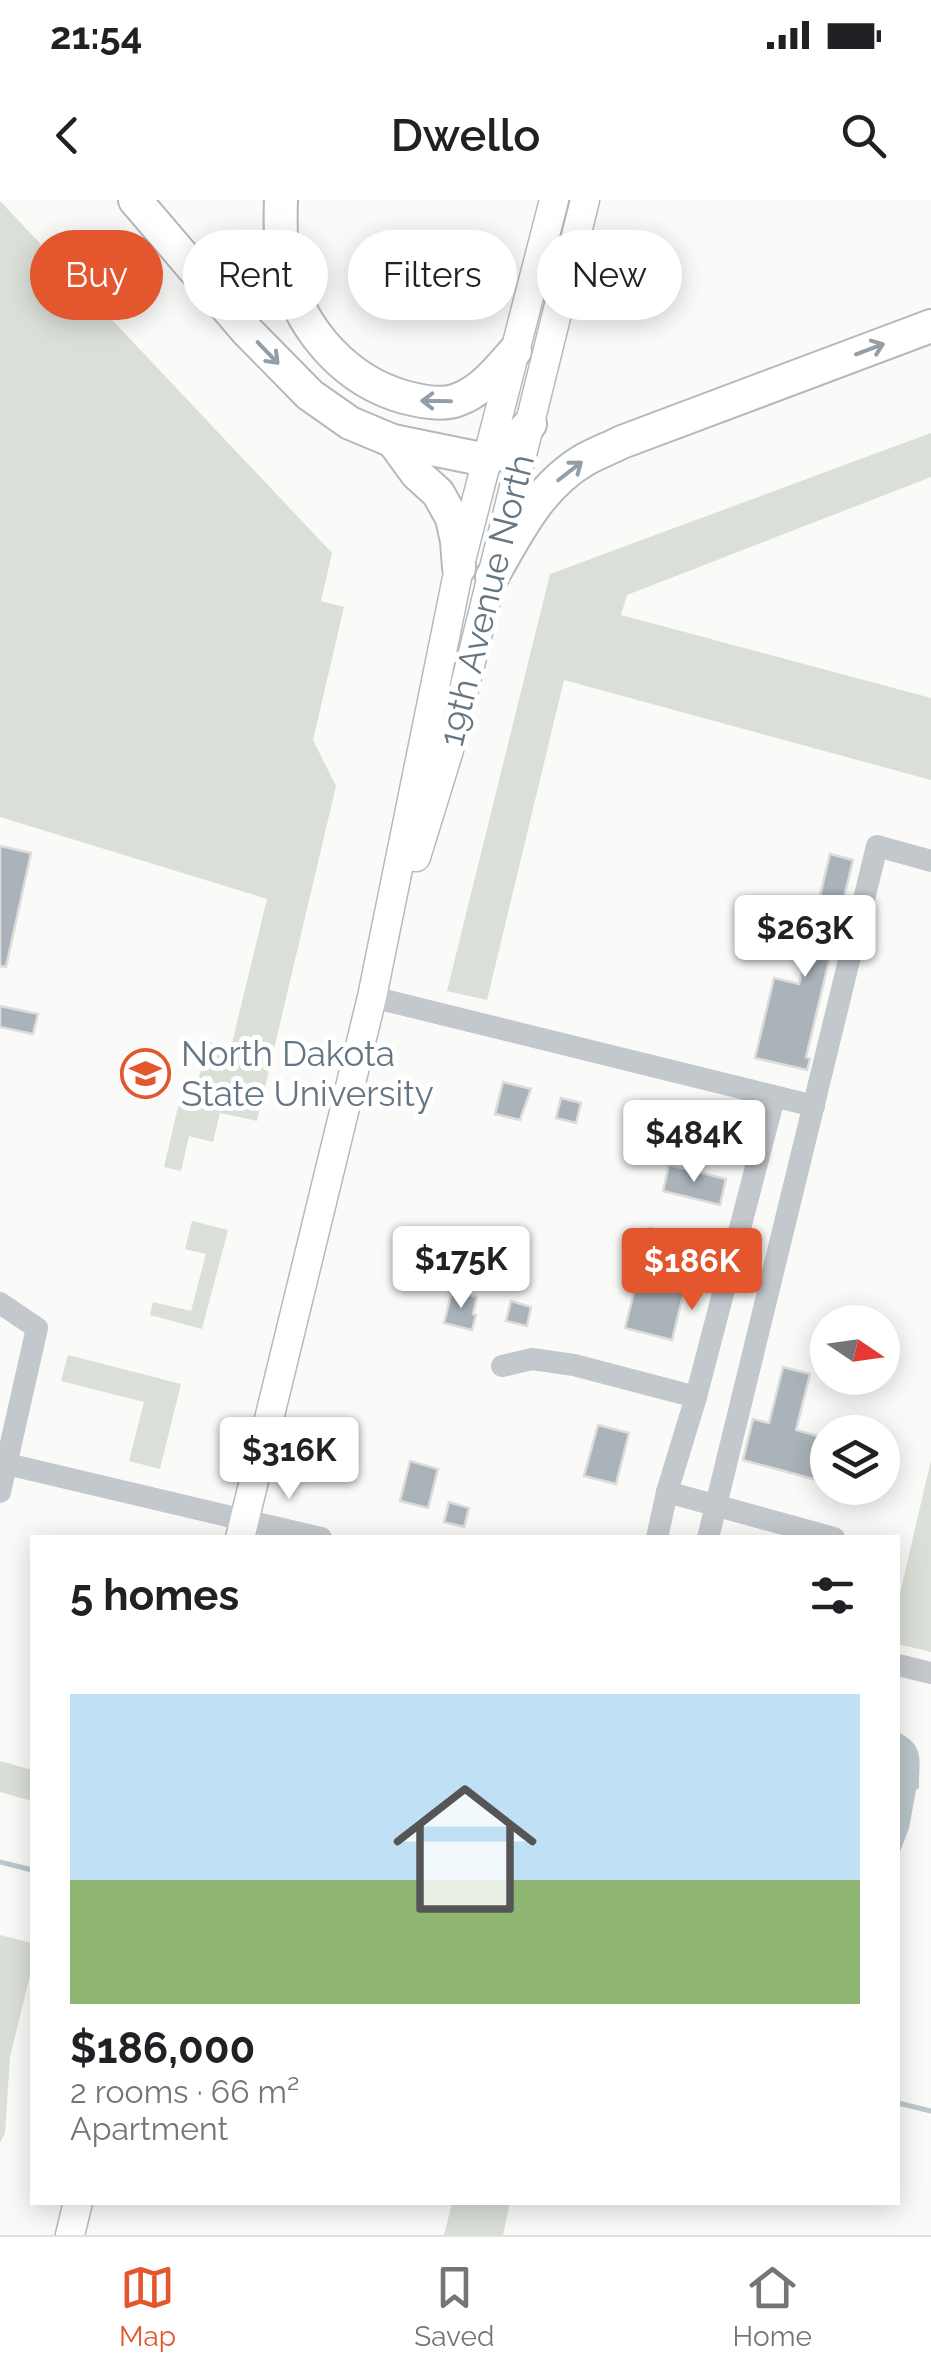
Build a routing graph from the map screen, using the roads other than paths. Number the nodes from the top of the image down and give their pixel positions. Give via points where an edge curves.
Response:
1 (135, 200) edge
2 (281, 200) edge
3 (554, 200) edge
4 (585, 200) edge
5 (931, 326) edge
6 (514, 351) junction
7 (530, 424) junction
8 (393, 441) junction
9 (486, 460) junction
10 (460, 568) junction
11 (492, 576) junction
12 (931, 861) edge
13 (372, 996) junction
14 (774, 1098) junction
15 (814, 1106) junction
16 (0, 1303) edge
17 (502, 1366) dead end
18 (696, 1397) junction
19 (7, 1464) junction
20 (0, 1492) edge
21 (668, 1492) junction
22 (715, 1505) junction
23 (242, 1528) edge
24 (297, 1535) edge
25 (658, 1535) edge
26 (709, 1535) edge
27 (823, 1535) edge
28 (900, 1665) edge
29 (931, 1673) edge
30 (77, 2205) edge
31 (70, 2235) edge

1 -> 8 highway via 310,395 350,423
6 -> 2 highway via 485,384 454,402 384,391 355,373 324,348 300,310 286,274
3 - 6 main road, 19th Avenue North
4 - 7 main road, 19th Avenue North
11 -> 5 highway via 550,486 583,460
6 - 9 main road, 19th Avenue North
7 - 9 highway
7 - 11 main road, 19th Avenue North
8 - 9 highway
8 - 10 highway via 452,518
9 - 10 main road, 19th Avenue North
10 - 13 main road, 19th Avenue North
11 - 13 main road, 19th Avenue North via 449,750
12 - 15 street via 877,846
13 - 14 street
13 - 23 main road, 19th Avenue North
14 - 15 street
14 - 18 street
15 - 22 street
16 - 19 street via 37,1328
17 - 18 street via 532,1360 574,1365
18 - 21 street
19 - 20 street
19 - 23 street
21 - 22 street
21 - 25 street
22 - 26 street
22 - 27 street
23 - 24 street
28 - 29 street
30 - 31 main road

